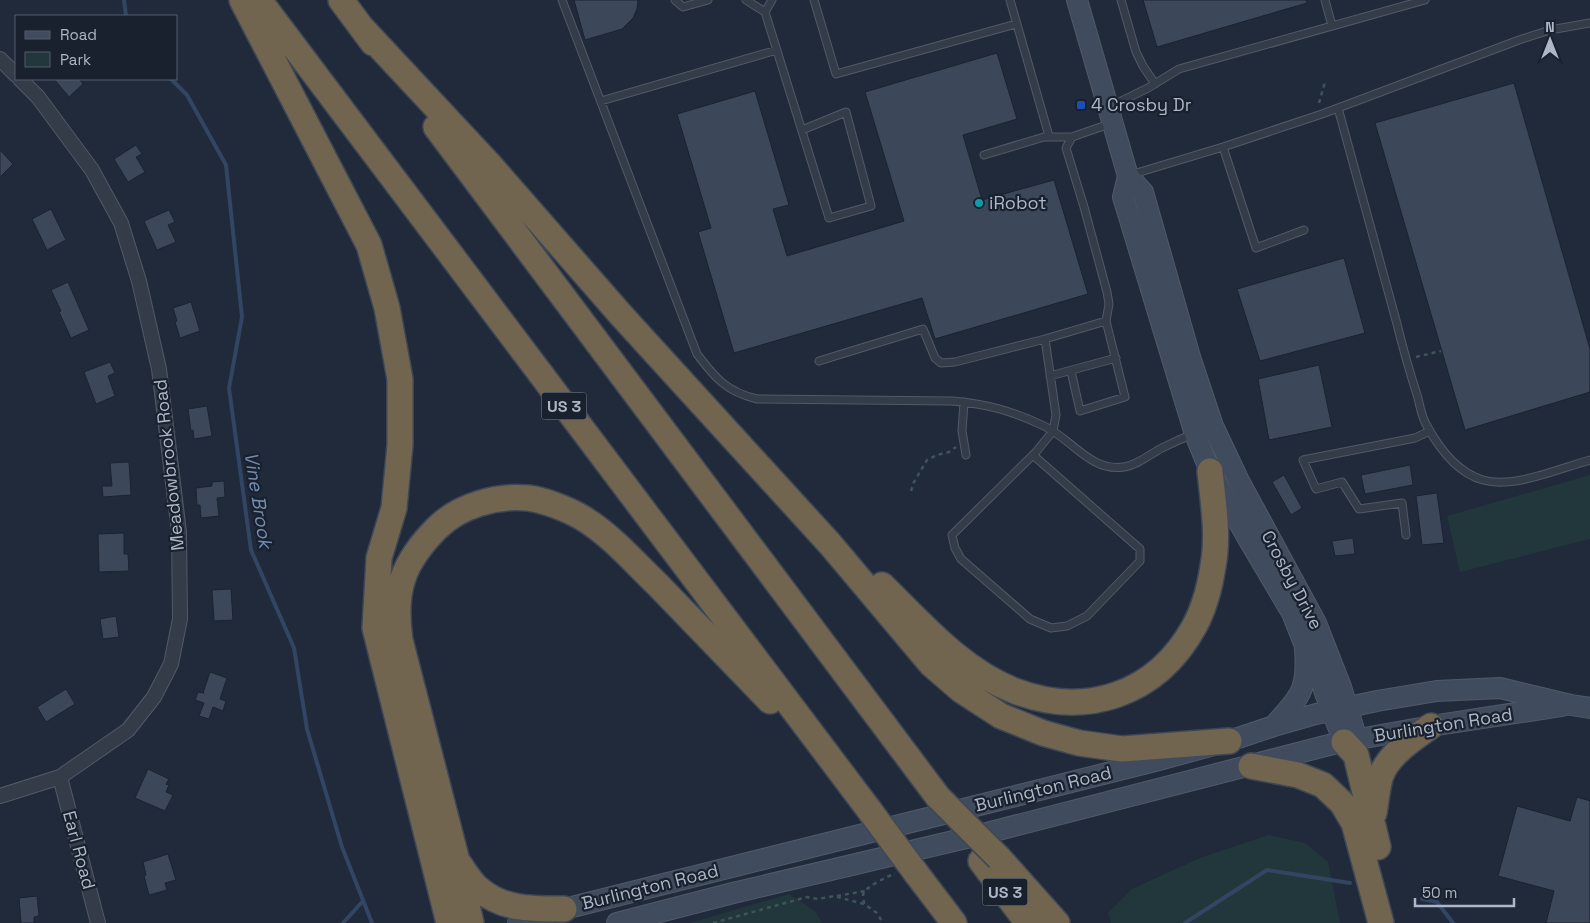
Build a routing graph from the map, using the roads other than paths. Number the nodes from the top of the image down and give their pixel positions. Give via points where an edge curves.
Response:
1 (242, 0) edge
2 (259, 0) edge
3 (341, 0) edge
4 (562, 0) edge
5 (675, 0) edge
6 (708, 0) edge
7 (746, 0) edge
8 (772, 0) edge
9 (814, 0) edge
10 (1010, 0) edge
11 (1077, 0) edge
12 (1122, 0) edge
13 (1325, 0) edge
14 (1426, 0) edge
15 (765, 12) junction
16 (1590, 23) edge
17 (1016, 24) junction
18 (1332, 26) junction
19 (363, 30) junction
20 (777, 50) junction
21 (0, 59) edge
22 (15, 74) edge
23 (21, 80) edge
24 (1155, 84) junction
25 (600, 101) junction
26 (1338, 108) junction
27 (1110, 115) junction
28 (802, 130) junction
29 (1048, 136) junction
30 (1072, 136) junction
31 (1223, 147) junction
32 (984, 155) dead end
33 (1128, 176) junction
34 (1304, 230) dead end
35 (1106, 320) junction
36 (1045, 339) junction
37 (1116, 358) junction
38 (819, 361) dead end
39 (1071, 371) junction
40 (1050, 376) junction
41 (964, 402) junction
42 (1213, 426) junction
43 (1053, 431) junction
44 (1430, 431) junction
45 (1195, 434) junction
46 (966, 455) dead end
47 (1033, 455) junction
48 (1590, 460) edge
49 (1210, 471) junction
50 (1406, 535) dead end
51 (830, 544) junction
52 (1305, 646) junction
53 (1580, 706) edge
54 (1339, 708) junction
55 (1274, 726) junction
56 (1431, 726) junction
57 (1228, 741) junction
58 (1352, 746) junction
59 (1251, 766) junction
60 (60, 777) junction
61 (848, 782) junction
62 (0, 796) edge
63 (1372, 826) junction
64 (990, 859) junction
65 (457, 862) junction
66 (564, 909) junction
67 (446, 921) edge
68 (98, 923) edge
69 (470, 923) edge
70 (518, 923) edge
71 (617, 923) edge
72 (954, 923) edge
73 (1028, 923) edge
74 (1057, 923) edge
75 (1380, 923) edge
76 (1396, 923) edge

1 - 67 highway via 369,245 388,308 400,379 400,445 394,508 379,558 375,628 438,875
2 - 61 highway, US 3
3 - 19 highway
4 - 25 lane
5 - 6 lane via 682,6
7 - 15 lane
8 - 15 lane
9 - 17 lane via 836,74
10 - 17 lane
11 - 27 main road, Crosby Drive
12 - 24 lane via 1136,52
13 - 18 lane
14 - 18 lane
15 - 20 lane
16 - 26 lane via 1550,30 1519,40
17 - 29 lane
18 - 24 lane via 1179,69
19 - 51 highway via 490,164 621,316
19 - 64 highway, bridge via 938,797
20 - 25 lane
20 - 28 lane
21 - 22 street
23 - 60 street, Meadowbrook Road via 38,97 92,170 121,223 139,281 158,369 179,532 180,619 171,664 154,697 128,730
24 - 27 lane
25 - 41 lane via 697,354 728,388 757,399
26 - 31 lane
26 - 44 lane via 1406,359
27 - 30 lane
27 - 33 main road, Crosby Drive
28 - 28 lane via 829,218 871,206 846,112
29 - 30 lane
29 - 32 lane
30 - 35 lane via 1066,148 1107,292
31 - 33 lane
31 - 34 lane via 1256,248
33 - 42 main road, Crosby Drive via 1143,192
33 - 45 main road, Crosby Drive via 1122,197
35 - 36 lane
35 - 37 lane
36 - 38 lane via 941,363 935,358 923,329
36 - 40 lane
37 - 39 lane
37 - 39 lane via 1125,397 1080,411
39 - 40 lane
40 - 43 lane via 1056,415
41 - 43 lane via 1012,412
41 - 46 lane via 962,431
42 - 45 lane
42 - 54 main road, Crosby Drive via 1316,623
43 - 45 lane via 1092,461 1114,467 1135,463
43 - 47 lane
44 - 48 lane via 1456,465 1482,480 1496,483 1547,474
44 - 50 lane via 1415,438 1303,460 1316,489 1342,482 1359,509 1402,503
45 - 49 main road, Crosby Drive
47 - 47 lane via 1140,549 1140,561 1087,616 1067,626 1051,628 1030,619 961,559 952,535
49 - 51 highway via 1216,540 1214,565 1207,595 1194,627 1155,674 1112,697 1087,703 1039,699 983,675 936,638 859,562
49 - 52 main road, Crosby Drive via 1292,613
51 - 57 highway via 931,664 961,690 1001,716 1079,743 1122,749
52 - 54 main road, Crosby Drive
52 - 55 main road via 1306,672 1301,692
53 - 54 main road, Burlington Road via 1500,688 1437,691
53 - 56 main road, Burlington Road
54 - 55 main road, Burlington Road
54 - 58 main road, Crosby Drive
55 - 57 main road, Burlington Road
56 - 58 main road, Burlington Road
56 - 63 highway via 1387,763 1380,778
57 - 66 main road, Burlington Road
58 - 59 main road, Burlington Road
58 - 63 highway
59 - 71 main road, Burlington Road via 979,836 750,888
59 - 75 highway via 1298,775 1323,784 1342,803 1354,823
60 - 62 street, Meadowbrook Road
60 - 68 street, Earl Road
61 - 65 highway via 614,542 581,517 556,506 528,498 498,499 470,506 444,521 421,544 407,566 398,596 400,640
61 - 72 highway, US 3, bridge
63 - 76 highway
64 - 73 highway, US 3
64 - 74 highway
65 - 66 highway via 478,888 496,901 526,909
65 - 69 highway
66 - 70 main road, Burlington Road

